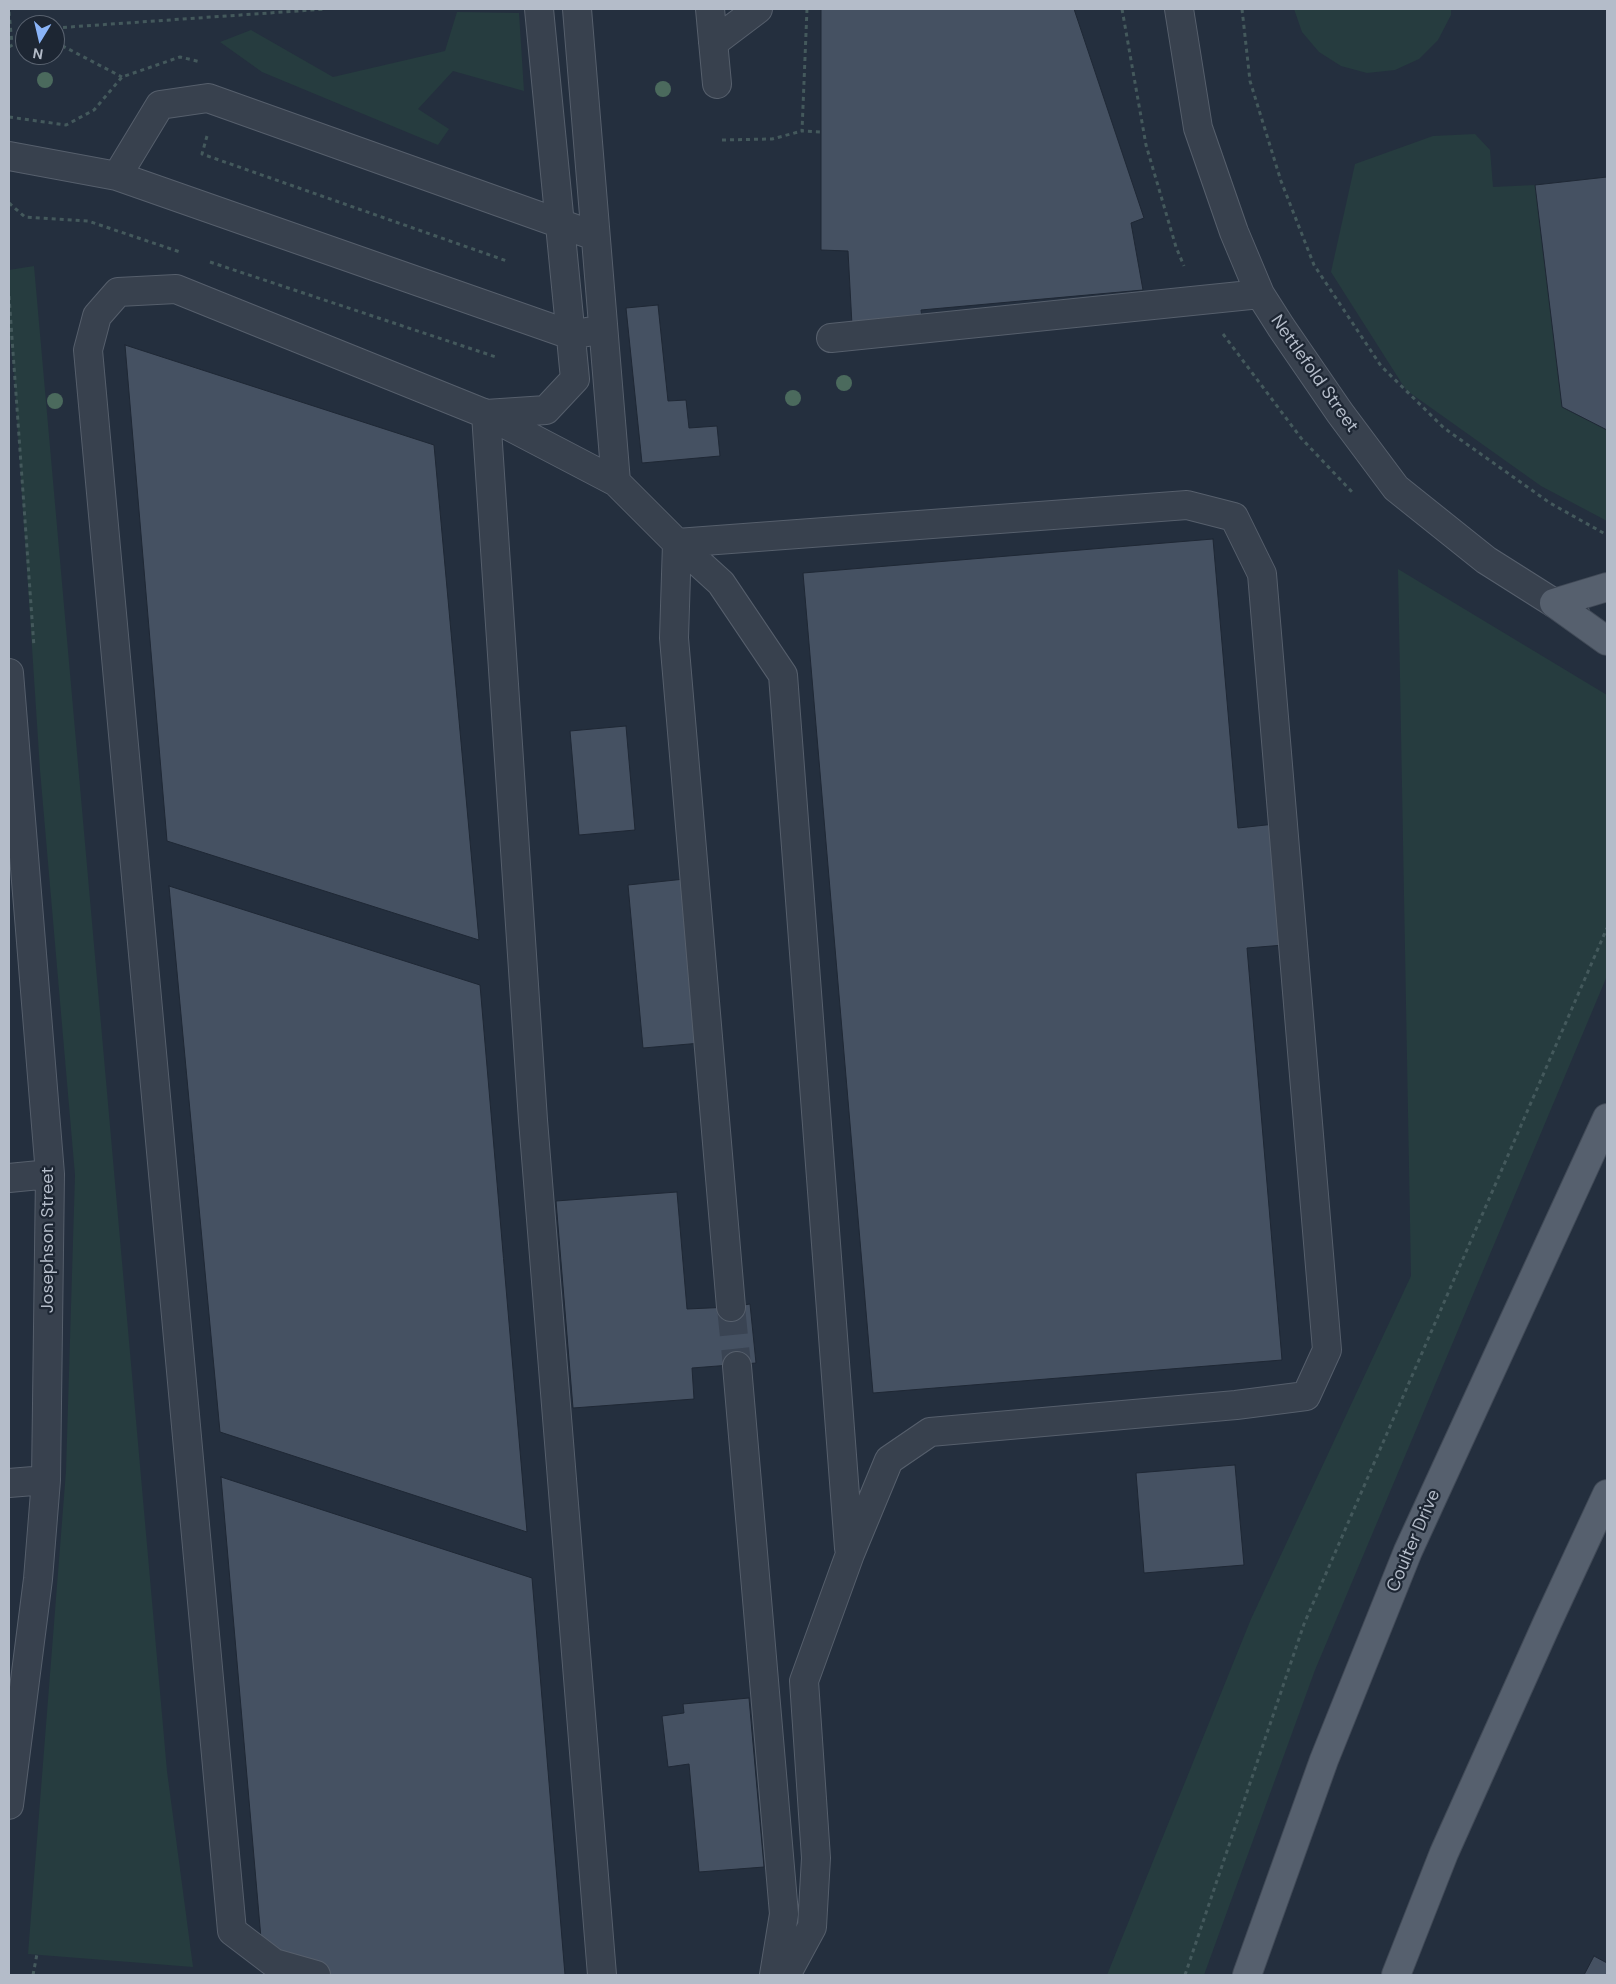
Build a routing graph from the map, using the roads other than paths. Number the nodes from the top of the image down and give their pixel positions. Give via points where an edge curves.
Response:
1 (539, 9) edge
2 (577, 9) edge
3 (710, 9) edge
4 (758, 9) edge
5 (1179, 9) edge
6 (713, 43) junction
7 (717, 84) dead end
8 (9, 156) edge
9 (118, 176) junction
10 (560, 224) junction
11 (595, 236) junction
12 (1260, 294) junction
13 (603, 329) junction
14 (571, 335) junction
15 (830, 338) dead end
16 (486, 414) junction
17 (616, 482) junction
18 (678, 543) junction
19 (1607, 587) edge
20 (1554, 603) junction
21 (1607, 628) edge
22 (1607, 641) edge
23 (9, 673) edge
24 (13, 779) edge
25 (1607, 1118) edge
26 (50, 1174) junction
27 (9, 1178) edge
28 (732, 1307) tunnel mouth
29 (737, 1366) tunnel mouth
30 (46, 1480) junction
31 (9, 1483) edge
32 (1607, 1494) edge
33 (850, 1554) junction
34 (9, 1805) edge
35 (316, 1975) edge
36 (602, 1975) edge
37 (774, 1975) edge
38 (786, 1975) edge
39 (1247, 1975) edge
40 (1396, 1975) edge

1 - 10 street
2 - 11 street
3 - 6 street
4 - 6 street
5 - 12 street, Nettlefold Street via 1198,128 1234,232
6 - 7 street
8 - 9 street
9 - 10 street via 160,105 208,98
9 - 14 street
10 - 11 street
10 - 14 street
11 - 13 street
12 - 15 street
12 - 20 street, Nettlefold Street via 1334,405 1396,488 1486,560
13 - 14 street
13 - 17 street
14 - 16 street via 575,379 546,410
16 - 17 street
16 - 35 street via 176,289 118,292 98,316 88,350 232,1931 274,1963
16 - 36 street via 533,1120
17 - 18 street
18 - 28 street via 674,638
18 - 33 street via 721,583 783,675
18 - 33 street via 1187,505 1234,517 1262,574 1327,1350 1306,1396 930,1432 889,1460
19 - 20 main road
20 - 21 street, Nettlefold Street
20 - 22 main road
23 - 24 street, Josephson Street
24 - 26 street, Josephson Street
25 - 39 main road, Coulter Drive via 1408,1550 1324,1760
26 - 27 street
26 - 30 street, Josephson Street
29 - 37 street via 784,1914
30 - 31 street
30 - 34 street, Josephson Street via 38,1579
32 - 40 main road via 1444,1853
33 - 38 street via 804,1681 816,1858 812,1927

